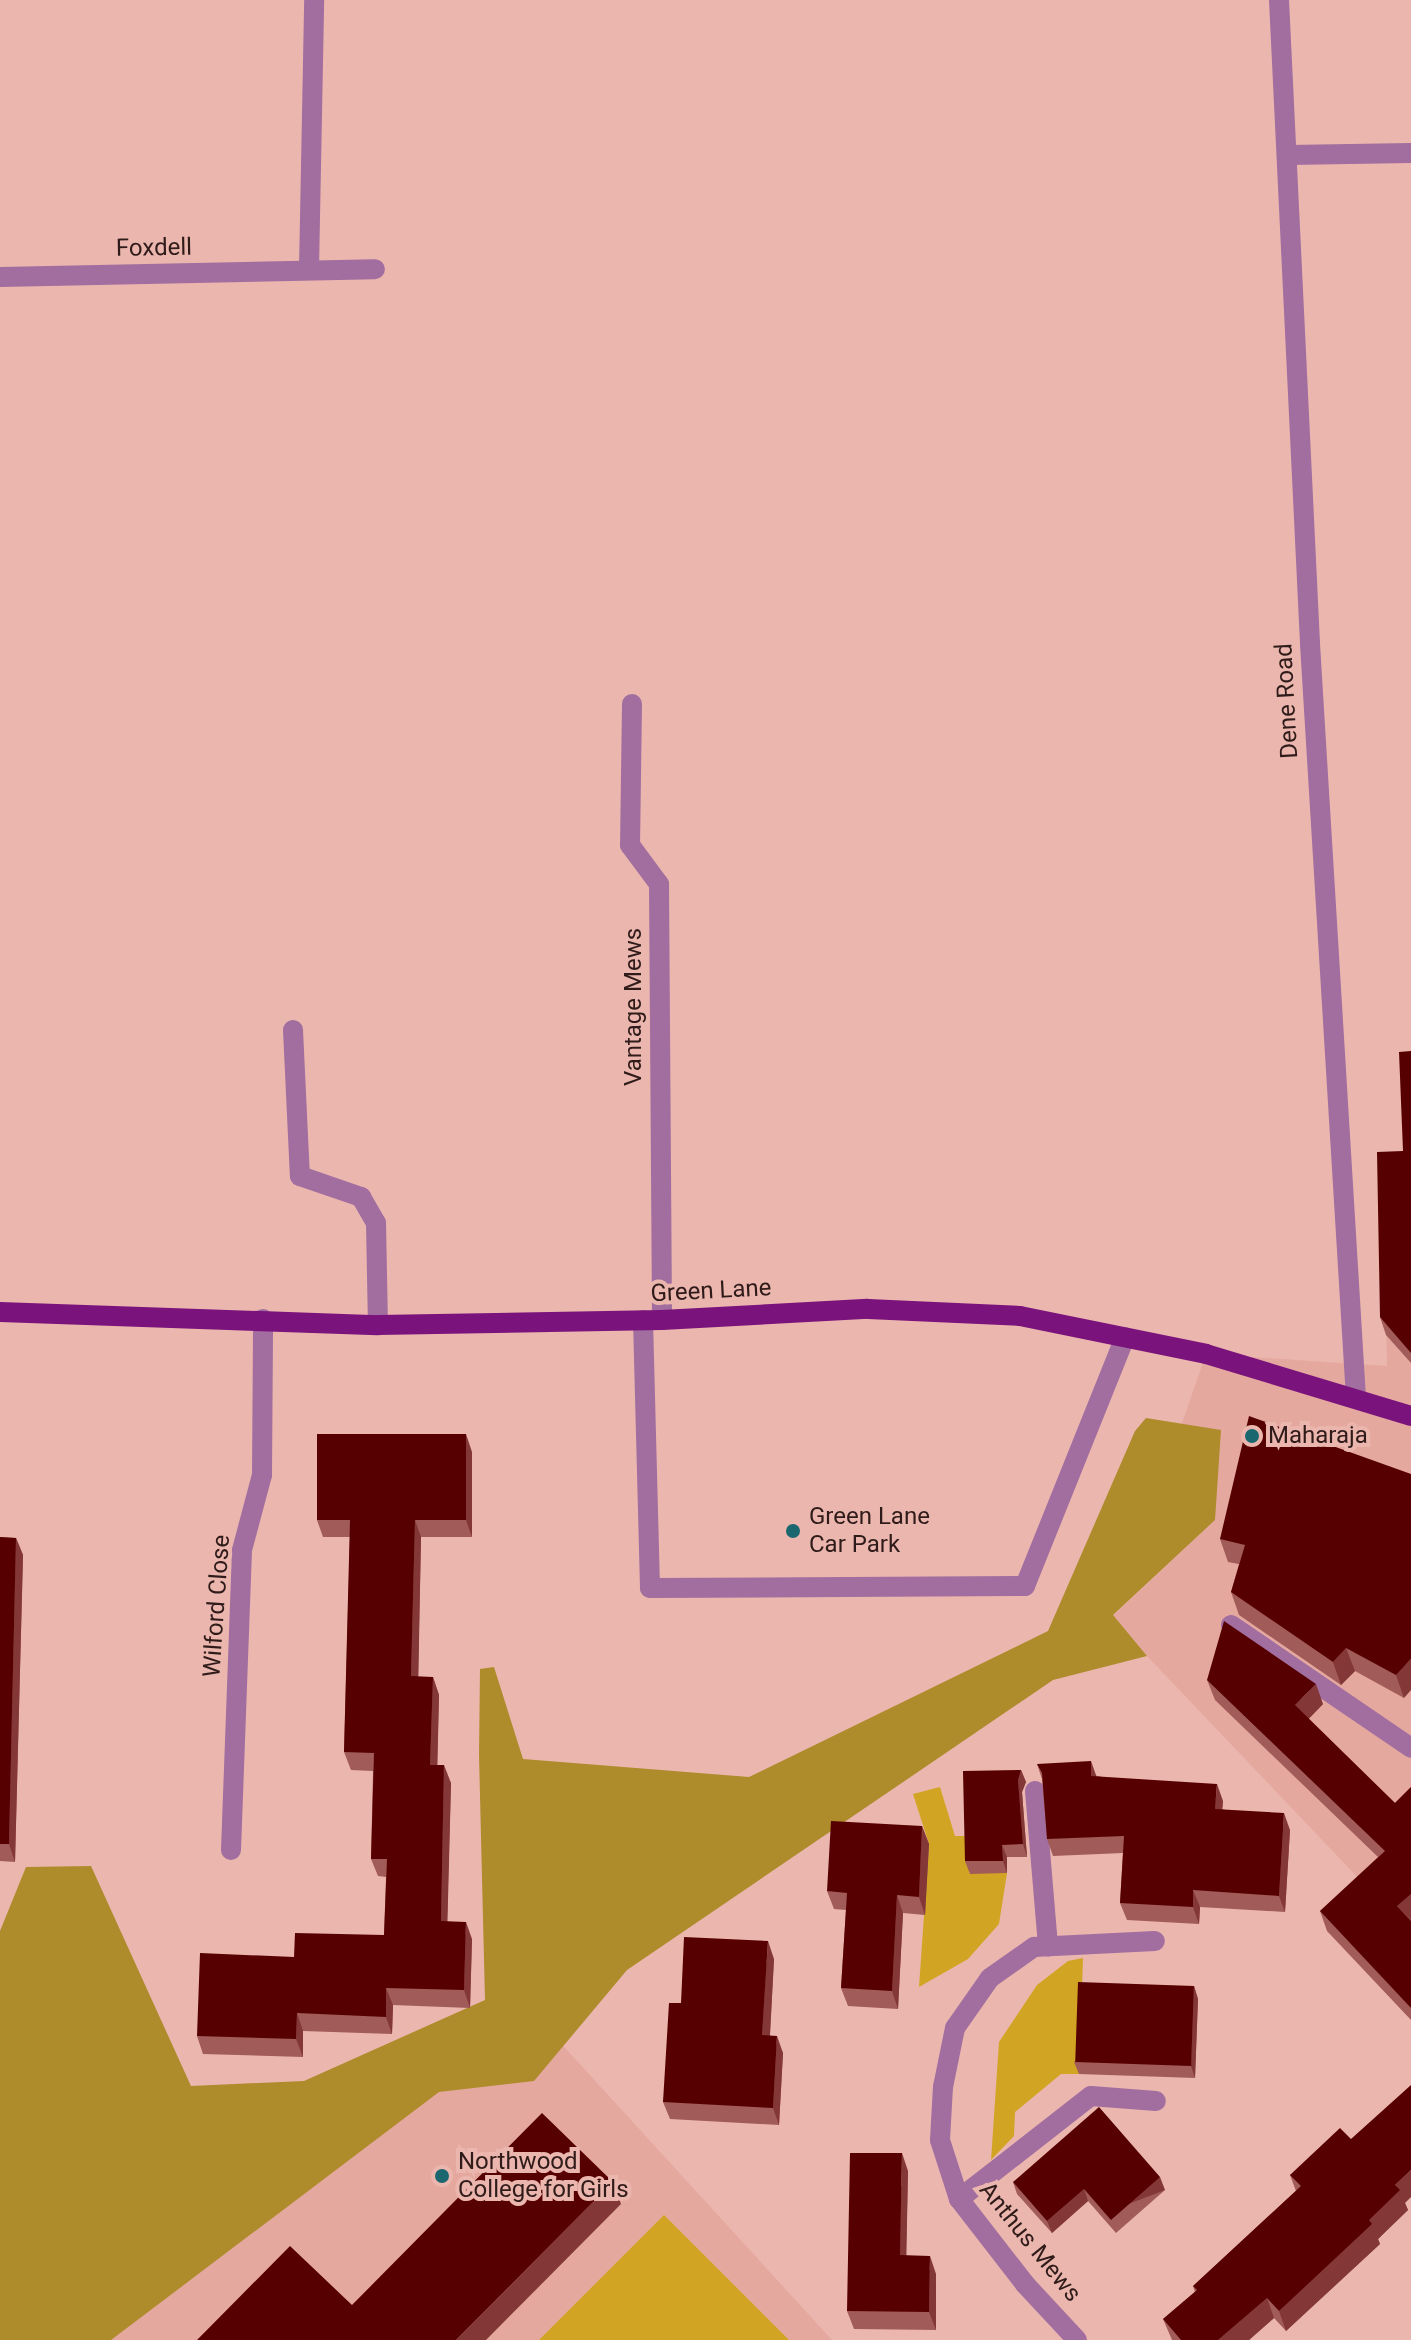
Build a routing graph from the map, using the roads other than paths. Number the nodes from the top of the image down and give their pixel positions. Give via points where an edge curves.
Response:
1 (314, 0) edge
2 (1279, 0) edge
3 (1411, 153) edge
4 (1288, 155) junction
5 (375, 269) dead end
6 (309, 270) junction
7 (0, 277) edge
8 (632, 704) dead end
9 (293, 1030) dead end
10 (0, 1312) edge
11 (263, 1319) junction
12 (652, 1320) junction
13 (378, 1325) junction
14 (1125, 1337) junction
15 (1356, 1398) junction
16 (1411, 1416) edge
17 (1231, 1625) edge
18 (1411, 1748) edge
19 (1035, 1791) edge
20 (231, 1850) dead end
21 (1155, 1941) dead end
22 (1048, 1946) junction
23 (1156, 2101) dead end
24 (959, 2199) junction
25 (1077, 2340) edge

1 - 6 street
2 - 4 street, Dene Road
3 - 4 street
4 - 15 street, Dene Road via 1310,644
5 - 6 street, Foxdell
6 - 7 street, Foxdell
8 - 12 street, Vantage Mews via 630,845 659,884
9 - 13 street via 300,1176 361,1197 376,1223
10 - 11 main road, Green Lane
11 - 13 main road, Green Lane
11 - 20 street, Wilford Close via 262,1475 242,1550
12 - 13 main road, Green Lane
12 - 14 main road, Green Lane via 868,1309 1020,1316
12 - 14 street, Vantage Mews via 645,1398 650,1588 1025,1586
14 - 15 main road, Green Lane via 1206,1354
15 - 16 main road, Green Lane
17 - 18 street
19 - 22 street
21 - 22 street, Anthus Mews
22 - 24 street, Anthus Mews via 1034,1947 990,1978 955,2028 943,2087 940,2140
23 - 24 street via 1091,2096
24 - 25 street, Anthus Mews

